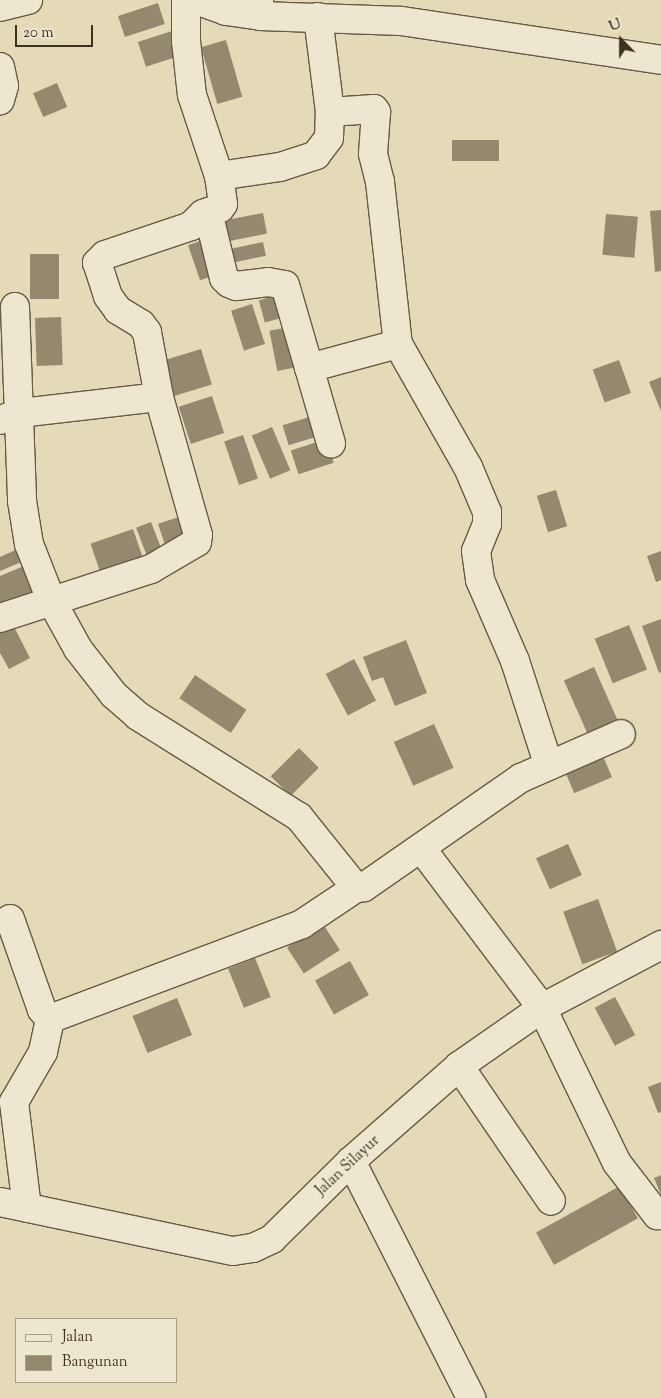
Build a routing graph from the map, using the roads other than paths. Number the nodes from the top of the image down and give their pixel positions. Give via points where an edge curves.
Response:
1 (28, 0) edge
2 (186, 0) edge
3 (196, 0) edge
4 (0, 7) edge
5 (260, 8) edge
6 (400, 10) edge
7 (318, 17) junction
8 (661, 60) edge
9 (0, 67) edge
10 (0, 100) edge
11 (330, 112) junction
12 (219, 176) junction
13 (208, 212) junction
14 (15, 307) dead end
15 (398, 344) junction
16 (309, 368) junction
17 (159, 397) junction
18 (10, 416) edge
19 (331, 443) dead end
20 (51, 600) junction
21 (0, 618) edge
22 (621, 734) dead end
23 (549, 766) junction
24 (421, 848) junction
25 (356, 888) junction
26 (10, 919) dead end
27 (661, 945) edge
28 (542, 1008) junction
29 (50, 1019) junction
30 (459, 1066) junction
31 (351, 1162) junction
32 (551, 1201) dead end
33 (0, 1202) edge
34 (27, 1208) junction
35 (661, 1213) edge
36 (471, 1398) edge

1 - 4 street
2 - 12 street via 186,41 193,100
3 - 5 street via 226,11
5 - 7 street
6 - 7 street
6 - 8 street
7 - 11 street
9 - 10 street via 4,86
11 - 12 street via 329,138 316,155 280,166
11 - 15 street via 374,109 376,112 373,154 380,182
12 - 13 street via 222,206
13 - 16 street via 224,278 229,283 236,286 268,282 285,285
13 - 17 street via 190,226 105,255 97,263 108,296 118,310 141,324 147,332
14 - 18 street
15 - 16 street
15 - 23 street via 468,467 487,512 487,524 476,551 480,580 515,661
16 - 19 street
17 - 18 street
17 - 20 street via 197,542 151,569
18 - 20 street via 29,544
20 - 21 street
20 - 25 street via 78,649 114,694 138,716 299,817
22 - 23 street
23 - 24 street via 521,778
24 - 25 street via 364,887
24 - 28 street
25 - 29 street via 302,924
26 - 29 street via 42,1010
27 - 28 street, Jalan Silayur
28 - 30 street, Jalan Silayur
28 - 35 street via 617,1163 657,1215
29 - 34 street via 44,1052 14,1102
30 - 31 street, Jalan Silayur
30 - 32 street
31 - 34 street, Jalan Silayur via 272,1239 253,1248 234,1251
31 - 36 street
33 - 34 street, Jalan Silayur

